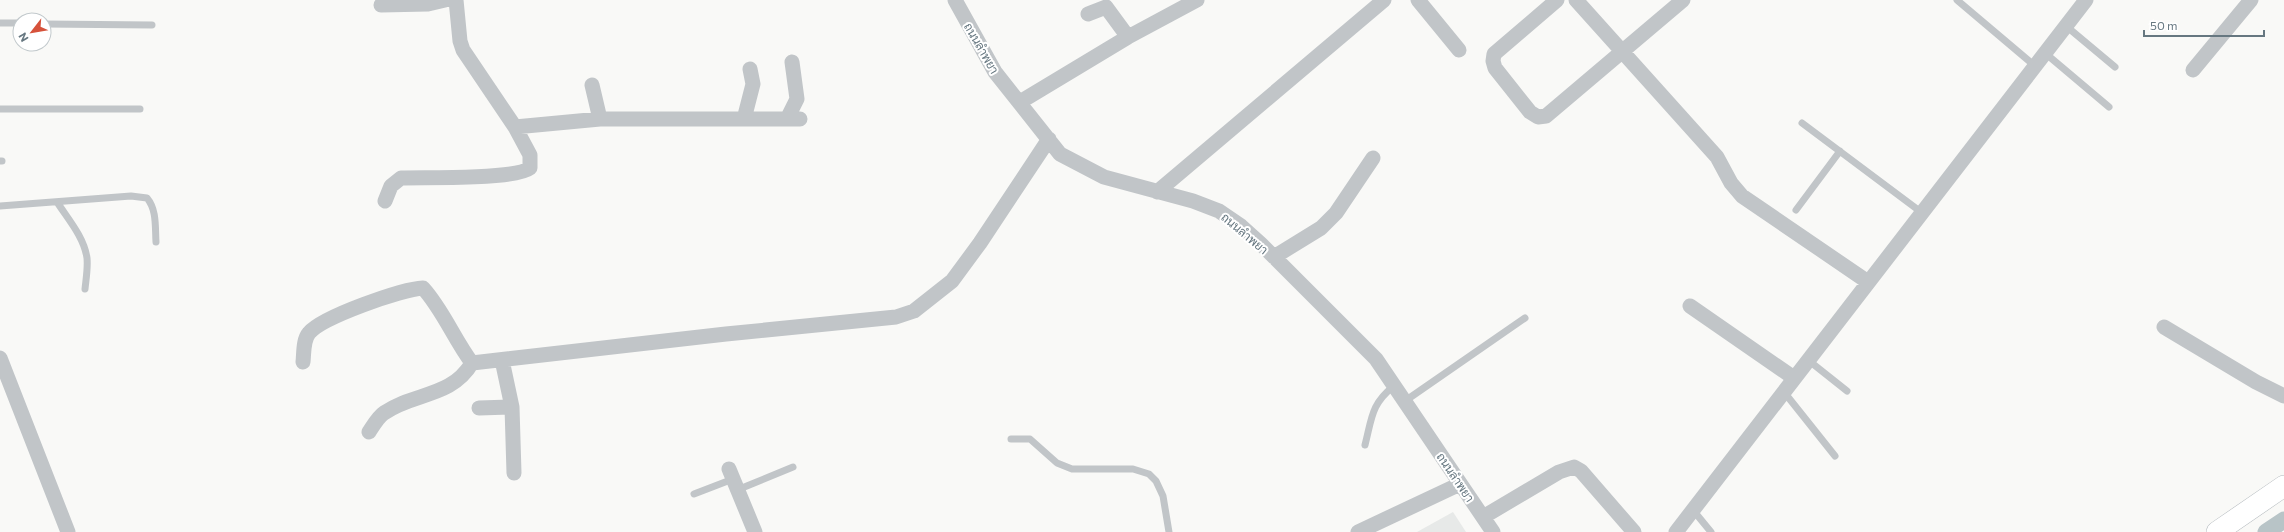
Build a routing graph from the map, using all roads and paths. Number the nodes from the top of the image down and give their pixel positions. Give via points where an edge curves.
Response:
1 (445, 0) edge
2 (456, 0) edge
3 (955, 0) edge
4 (1197, 0) edge
5 (1384, 0) edge
6 (1418, 0) edge
7 (1557, 0) edge
8 (1576, 0) edge
9 (1684, 0) edge
10 (1957, 0) edge
11 (2086, 0) edge
12 (2251, 0) edge
13 (381, 4) dead end
14 (1088, 14) dead end
15 (0, 23) edge
16 (12, 23) edge
17 (52, 24) edge
18 (152, 25) dead end
19 (2066, 26) junction
20 (1128, 37) junction
21 (1459, 50) dead end
22 (1624, 51) junction
23 (2045, 53) junction
24 (792, 62) dead end
25 (2035, 66) junction
26 (2115, 67) dead end
27 (750, 69) dead end
28 (2193, 70) dead end
29 (592, 86) dead end
30 (1020, 102) junction
31 (2109, 107) dead end
32 (0, 108) edge
33 (140, 109) dead end
34 (744, 119) junction
35 (600, 120) junction
36 (1802, 123) dead end
37 (516, 127) junction
38 (1049, 139) junction
39 (1840, 151) junction
40 (1373, 158) dead end
41 (1157, 192) junction
42 (385, 201) dead end
43 (57, 202) junction
44 (0, 206) edge
45 (1796, 210) dead end
46 (1921, 212) junction
47 (156, 242) dead end
48 (1274, 257) junction
49 (1868, 282) junction
50 (86, 289) dead end
51 (1690, 306) dead end
52 (1524, 318) dead end
53 (2164, 327) dead end
54 (0, 358) edge
55 (1808, 359) junction
56 (502, 360) junction
57 (303, 362) dead end
58 (472, 363) junction
59 (1794, 378) junction
60 (1394, 386) junction
61 (1847, 391) dead end
62 (1783, 392) junction
63 (2284, 396) edge
64 (1405, 401) junction
65 (512, 407) junction
66 (479, 408) dead end
67 (369, 432) dead end
68 (1011, 439) dead end
69 (1365, 445) dead end
70 (1835, 456) dead end
71 (793, 467) dead end
72 (514, 473) dead end
73 (733, 479) junction
74 (1460, 484) junction
75 (2284, 486) edge
76 (694, 494) dead end
77 (1693, 510) junction
78 (1483, 517) junction
79 (68, 532) edge
80 (755, 532) edge
81 (1169, 532) edge
82 (1358, 532) edge
83 (1493, 532) edge
84 (1634, 532) edge
85 (1676, 532) edge
86 (1711, 532) edge
87 (2217, 532) edge

1 - 13 street via 428,4
2 - 37 street via 463,50
3 - 30 street, ถนนลำพยา via 995,72
4 - 20 street
5 - 41 street
6 - 21 street
7 - 22 street via 1494,54 1495,68 1530,112 1538,117 1546,116
8 - 22 street
9 - 22 street
10 - 25 lane
11 - 19 street
12 - 28 street
14 - 20 street via 1106,7
15 - 16 lane
17 - 18 lane
19 - 23 street
19 - 26 lane
20 - 30 street
22 - 49 street via 1717,157 1731,183 1742,196
23 - 25 street
23 - 31 lane
24 - 34 street via 797,99 793,119
25 - 46 street
27 - 34 street via 753,84
29 - 35 street
30 - 38 street, ถนนลำพยา
32 - 33 lane
34 - 35 street
35 - 37 street
36 - 39 lane
37 - 42 street via 530,155 530,168 525,172 401,178 391,186
38 - 41 street, ถนนลำพยา via 1060,154 1082,167 1104,177
38 - 56 street via 952,281 914,311 896,317
39 - 45 lane
39 - 46 lane
40 - 48 street via 1336,213 1321,228
41 - 48 street, ถนนลำพยา via 1220,211 1241,226
43 - 44 lane
43 - 47 lane via 131,196 147,198 152,204
43 - 50 lane via 84,246 87,258
46 - 49 street
48 - 60 street, ถนนลำพยา via 1376,359
49 - 55 street
51 - 59 street
52 - 64 lane
53 - 63 street
54 - 79 street
55 - 59 street
55 - 61 lane
56 - 58 street
56 - 65 street
57 - 58 street via 307,338 316,326 409,289 423,288
58 - 67 street via 465,375 451,385 383,413
59 - 62 street
60 - 64 street, ถนนลำพยา
60 - 69 lane via 1375,406
62 - 70 lane
62 - 77 street
64 - 74 street, ถนนลำพยา
65 - 66 street
65 - 72 street
68 - 81 lane via 1030,439 1057,463 1072,469 1133,469 1149,474 1156,480 1163,496
71 - 73 lane
73 - 76 lane
73 - 80 street
74 - 78 street, ถนนลำพยา
74 - 82 street
75 - 87 street
77 - 85 street
77 - 86 lane
78 - 83 street, ถนนลำพยา
78 - 84 street via 1559,472 1574,467 1581,471

